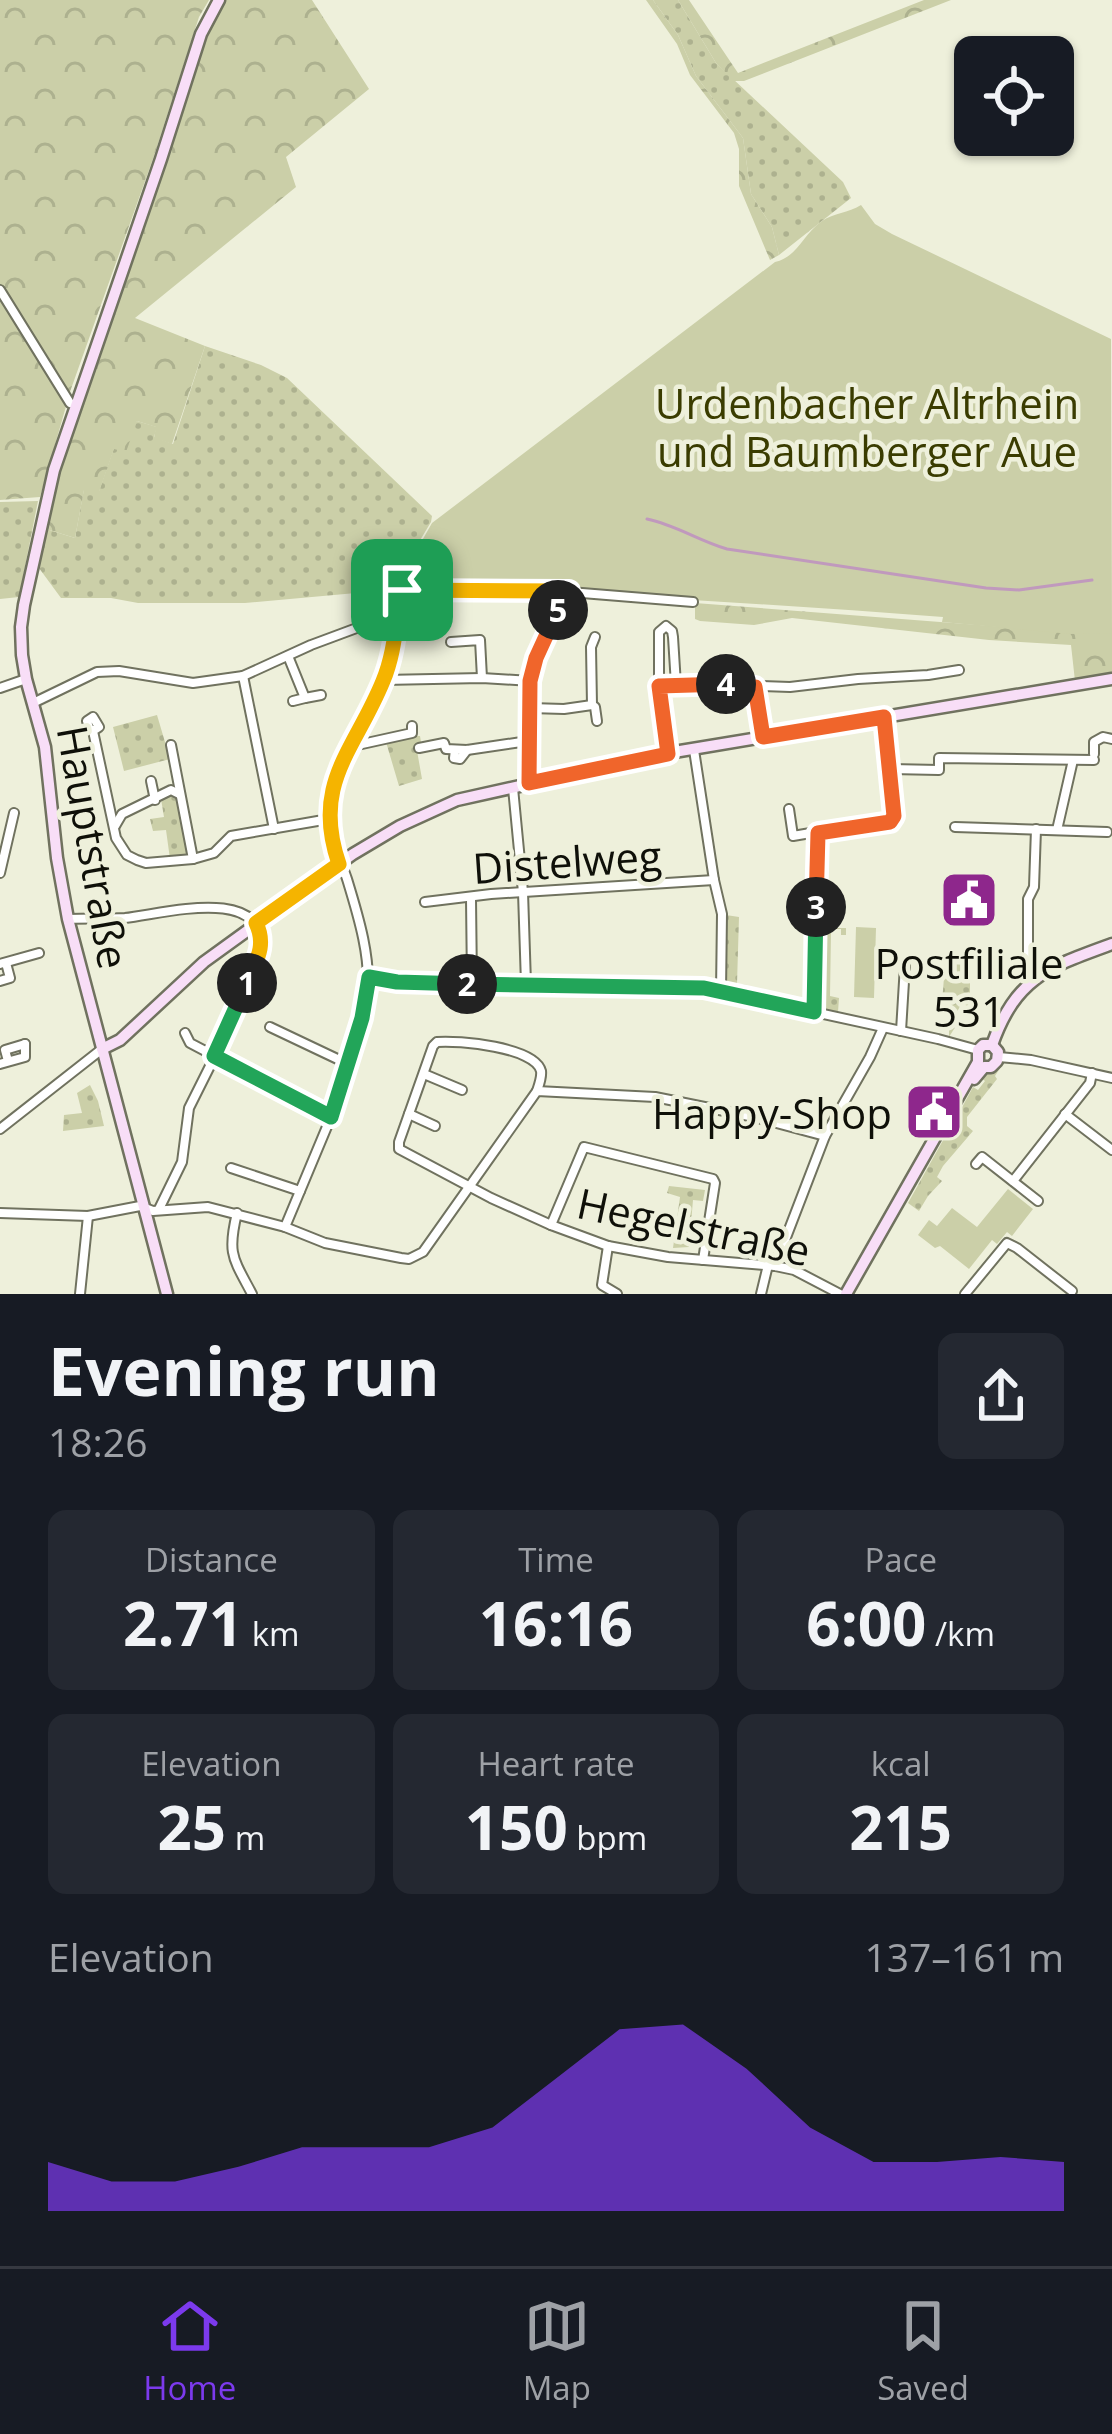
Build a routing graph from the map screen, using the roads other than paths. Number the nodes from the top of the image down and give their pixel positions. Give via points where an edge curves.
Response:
1 (219, 0) edge
2 (0, 290) edge
3 (72, 407) junction
4 (569, 591) junction
5 (693, 602) dead end
6 (397, 613) junction
7 (380, 620) junction
8 (394, 631) junction
9 (595, 637) dead end
10 (451, 642) dead end
11 (288, 656) junction
12 (959, 670) dead end
13 (243, 676) junction
14 (482, 678) junction
15 (26, 679) junction
16 (1112, 679) edge
17 (384, 680) junction
18 (530, 681) junction
19 (676, 685) junction
20 (659, 686) junction
21 (755, 687) junction
22 (0, 688) edge
23 (321, 694) dead end
24 (305, 698) junction
25 (293, 701) dead end
26 (32, 703) junction
27 (592, 704) junction
28 (530, 708) junction
29 (884, 717) junction
30 (597, 721) dead end
31 (412, 726) dead end
32 (93, 731) dead end
33 (763, 737) junction
34 (1112, 740) edge
35 (528, 741) junction
36 (171, 745) dead end
37 (352, 747) junction
38 (419, 748) dead end
39 (694, 750) junction
40 (668, 754) junction
41 (1073, 760) junction
42 (891, 769) junction
43 (151, 781) dead end
44 (529, 783) junction
45 (512, 786) junction
46 (175, 792) junction
47 (155, 800) junction
48 (789, 809) dead end
49 (111, 812) junction
50 (14, 813) dead end
51 (122, 814) junction
52 (330, 819) junction
53 (114, 827) junction
54 (955, 827) dead end
55 (274, 829) junction
56 (1036, 829) junction
57 (1057, 830) junction
58 (1106, 832) dead end
59 (818, 833) junction
60 (193, 859) junction
61 (339, 864) junction
62 (0, 873) edge
63 (714, 880) junction
64 (524, 892) junction
65 (471, 898) junction
66 (425, 902) dead end
67 (68, 919) junction
68 (256, 923) junction
69 (1112, 944) edge
70 (39, 953) dead end
71 (3, 963) edge
72 (905, 965) dead end
73 (1038, 975) junction
74 (369, 977) junction
75 (0, 981) edge
76 (472, 984) junction
77 (526, 984) junction
78 (721, 991) junction
79 (814, 1012) junction
80 (270, 1027) dead end
81 (883, 1028) junction
82 (902, 1031) junction
83 (184, 1033) dead end
84 (992, 1045) junction
85 (102, 1048) junction
86 (214, 1056) junction
87 (999, 1057) junction
88 (980, 1059) junction
89 (348, 1064) junction
90 (1092, 1073) junction
91 (424, 1074) junction
92 (1112, 1078) edge
93 (462, 1090) dead end
94 (538, 1091) junction
95 (409, 1114) junction
96 (1065, 1114) junction
97 (331, 1117) junction
98 (435, 1126) dead end
99 (0, 1129) edge
100 (825, 1136) junction
101 (1112, 1150) edge
102 (976, 1164) dead end
103 (231, 1168) dead end
104 (1012, 1181) junction
105 (470, 1188) junction
106 (301, 1191) junction
107 (1038, 1202) dead end
108 (152, 1209) junction
109 (237, 1213) junction
110 (0, 1214) edge
111 (88, 1216) junction
112 (550, 1225) junction
113 (285, 1227) junction
114 (608, 1246) junction
115 (704, 1260) junction
116 (772, 1265) junction
117 (1072, 1291) dead end
118 (80, 1294) edge
119 (167, 1294) edge
120 (252, 1294) edge
121 (617, 1294) edge
122 (761, 1294) edge
123 (843, 1294) edge
124 (964, 1294) edge

1 - 3 street, Hauptstraße
2 - 3 street
3 - 15 street, Hauptstraße via 24,605
4 - 5 street
4 - 6 street via 402,590
4 - 18 street
6 - 7 street
6 - 8 street
7 - 8 street
7 - 11 street
8 - 17 street
9 - 27 street
10 - 14 street via 480,640
11 - 13 street
11 - 24 street
12 - 21 street
13 - 26 street via 193,683 97,673
13 - 55 street
14 - 17 street
14 - 18 street
15 - 22 street
15 - 26 street, Hauptstraße
16 - 29 street
17 - 37 street
18 - 28 street
19 - 20 street
19 - 20 street via 666,626 659,632
19 - 21 street
20 - 40 street
21 - 33 street
23 - 24 street
24 - 25 street
26 - 67 street, Hauptstraße
27 - 28 street
27 - 30 street
28 - 35 street
29 - 33 street
29 - 42 street
31 - 37 street via 412,733
32 - 49 street
33 - 39 street
34 - 41 street via 1094,742 1094,757
35 - 38 street
35 - 44 street
36 - 46 street
37 - 52 street via 334,779
39 - 40 street
39 - 63 street
40 - 44 street
41 - 42 street via 940,758 939,770
41 - 57 street
42 - 59 street via 890,822
43 - 47 street
44 - 45 street
45 - 61 street via 432,809
45 - 64 street
46 - 47 street
46 - 60 street
47 - 51 street
48 - 59 street via 793,836
49 - 51 street
49 - 53 street
50 - 62 street
51 - 53 street
52 - 55 street
52 - 61 street
53 - 60 street via 136,860
54 - 56 street
55 - 60 street via 228,837 214,853
56 - 57 street
56 - 73 street via 1028,956
57 - 58 street
59 - 79 street
61 - 68 street
61 - 74 street
63 - 64 street, Distelweg
63 - 78 street
64 - 65 street, Distelweg
64 - 77 street
65 - 66 street, Distelweg
65 - 76 street
67 - 68 street via 208,908 243,912
67 - 85 street, Hauptstraße
68 - 85 street
68 - 86 street via 262,949
69 - 73 street
70 - 71 street
71 - 75 street via 10,978
72 - 82 street
73 - 84 street via 1010,1005
74 - 76 street
74 - 89 street
76 - 77 street
77 - 78 street
78 - 79 street
79 - 81 street
80 - 89 street
81 - 82 street
81 - 100 street
82 - 88 street
83 - 86 street
84 - 87 street
84 - 88 street via 982,1045
85 - 99 street
85 - 108 street, Hauptstraße
86 - 97 street
86 - 108 street via 189,1108 182,1162
87 - 88 street via 993,1066
87 - 90 street
88 - 123 street
89 - 97 street
90 - 92 street
90 - 96 street
91 - 93 street
91 - 94 street via 437,1042 468,1043 535,1061
91 - 95 street
94 - 100 street via 655,1097
94 - 105 street
95 - 98 street
95 - 105 street, Hegelstraße via 399,1148
96 - 101 street
96 - 104 street
97 - 106 street
100 - 116 street
102 - 104 street via 982,1157
103 - 106 street
104 - 107 street
105 - 112 street, Hegelstraße
105 - 113 street via 423,1252 409,1259
106 - 113 street
108 - 109 street
108 - 111 street
108 - 119 street, Hauptstraße
109 - 113 street
109 - 120 street via 231,1254
110 - 111 street
111 - 118 street
112 - 114 street, Hegelstraße
112 - 115 street via 584,1147 713,1179
114 - 115 street, Hegelstraße
114 - 121 street via 602,1285
115 - 116 street, Hegelstraße
116 - 122 street
116 - 123 street, Hegelstraße
117 - 124 street via 1007,1243

